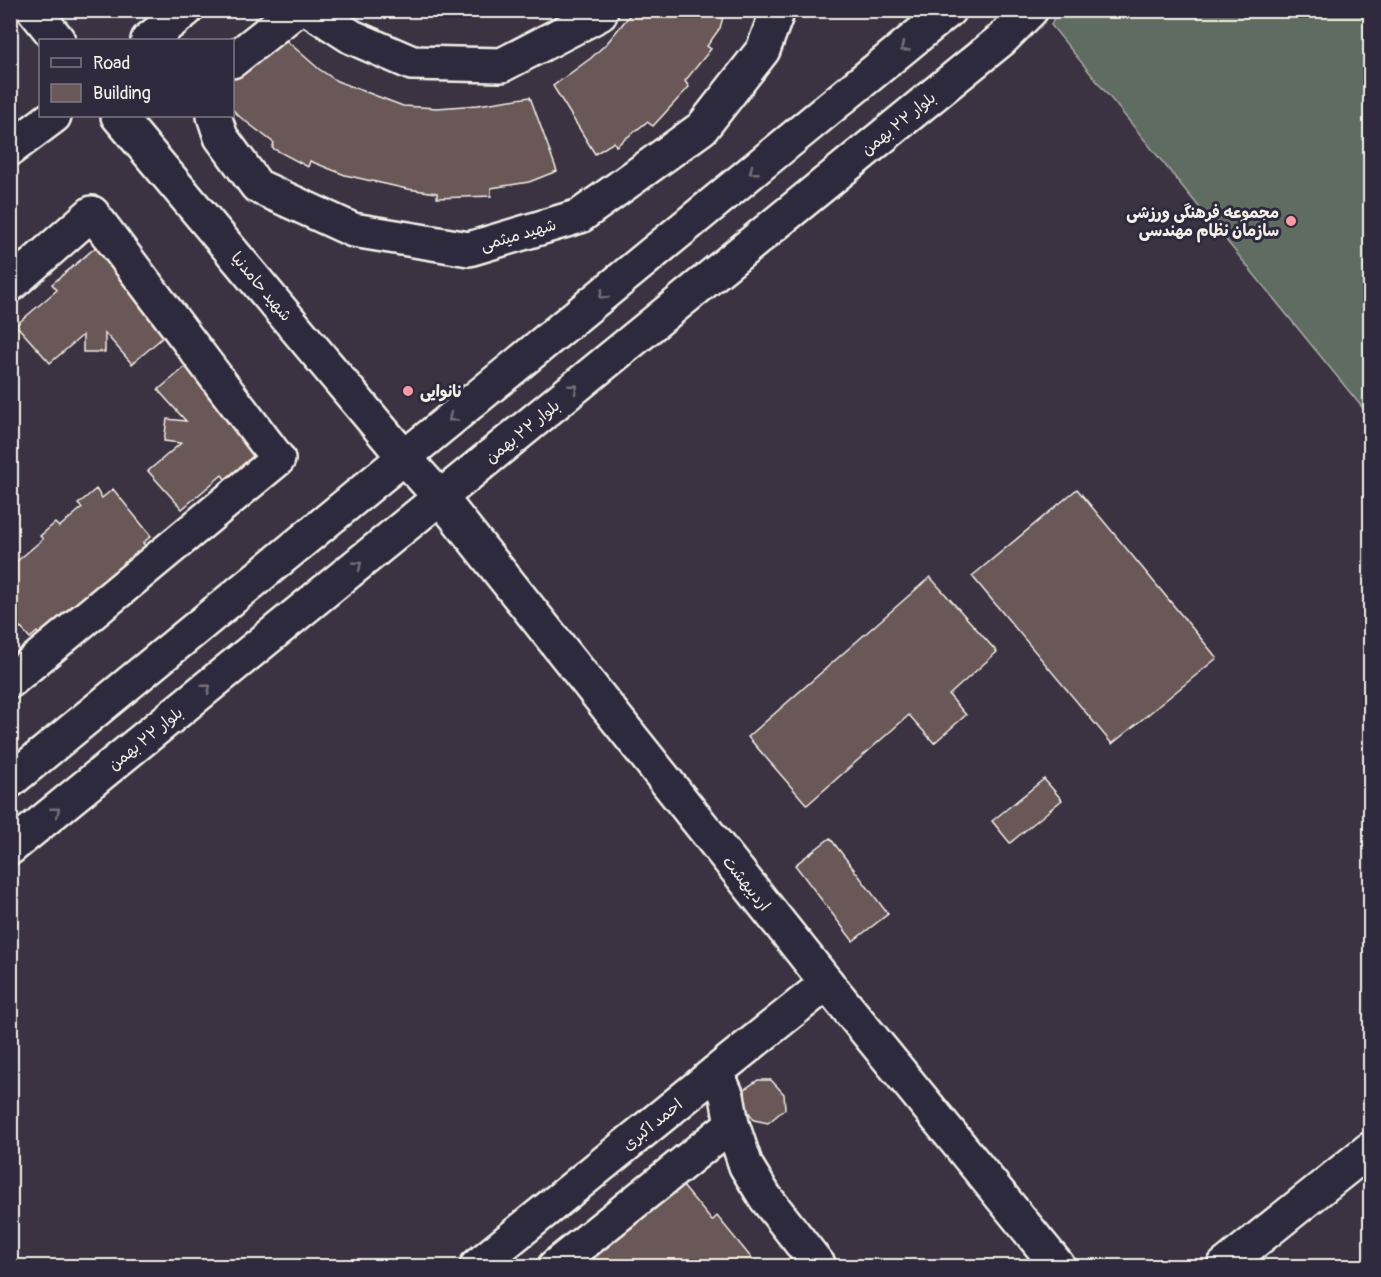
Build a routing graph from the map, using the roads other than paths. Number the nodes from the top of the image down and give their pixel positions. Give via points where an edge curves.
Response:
1 (34, 10) edge
2 (186, 10) edge
3 (296, 10) edge
4 (310, 10) edge
5 (602, 10) edge
6 (778, 10) edge
7 (950, 10) edge
8 (1031, 10) edge
9 (57, 39) edge
10 (149, 39) edge
11 (234, 59) edge
12 (53, 117) edge
13 (119, 117) edge
14 (214, 117) edge
15 (10, 149) edge
16 (10, 285) edge
17 (404, 457) junction
18 (440, 497) junction
19 (10, 681) edge
20 (10, 781) edge
21 (10, 848) edge
22 (827, 983) junction
23 (716, 1072) junction
24 (732, 1124) junction
25 (1371, 1149) edge
26 (477, 1266) edge
27 (555, 1266) edge
28 (819, 1266) edge
29 (1058, 1266) edge
30 (1224, 1266) edge

1 - 9 street
2 - 10 street
3 - 11 street
4 - 5 street via 352,37 412,63 502,65
6 - 14 street, شهید میثمی via 763,50 702,128 580,216 468,249 353,230 257,186 221,137
7 -> 17 street
18 -> 8 street, بلوار ۲۲ بهمن via 1001,40
12 - 15 street
13 - 17 street, شهید حامدنیا
16 - 19 street via 92,213 278,459
17 - 18 street, شهید حامدنیا
17 - 20 street
21 -> 18 street, بلوار ۲۲ بهمن
18 - 22 street, اردیبهشت
22 - 23 street, احمد اکبری
22 - 29 street, اردیبهشت
23 - 24 street via 727,1096
23 - 26 street, احمد اکبری
24 - 27 street
24 - 28 street via 746,1166
25 - 30 street

